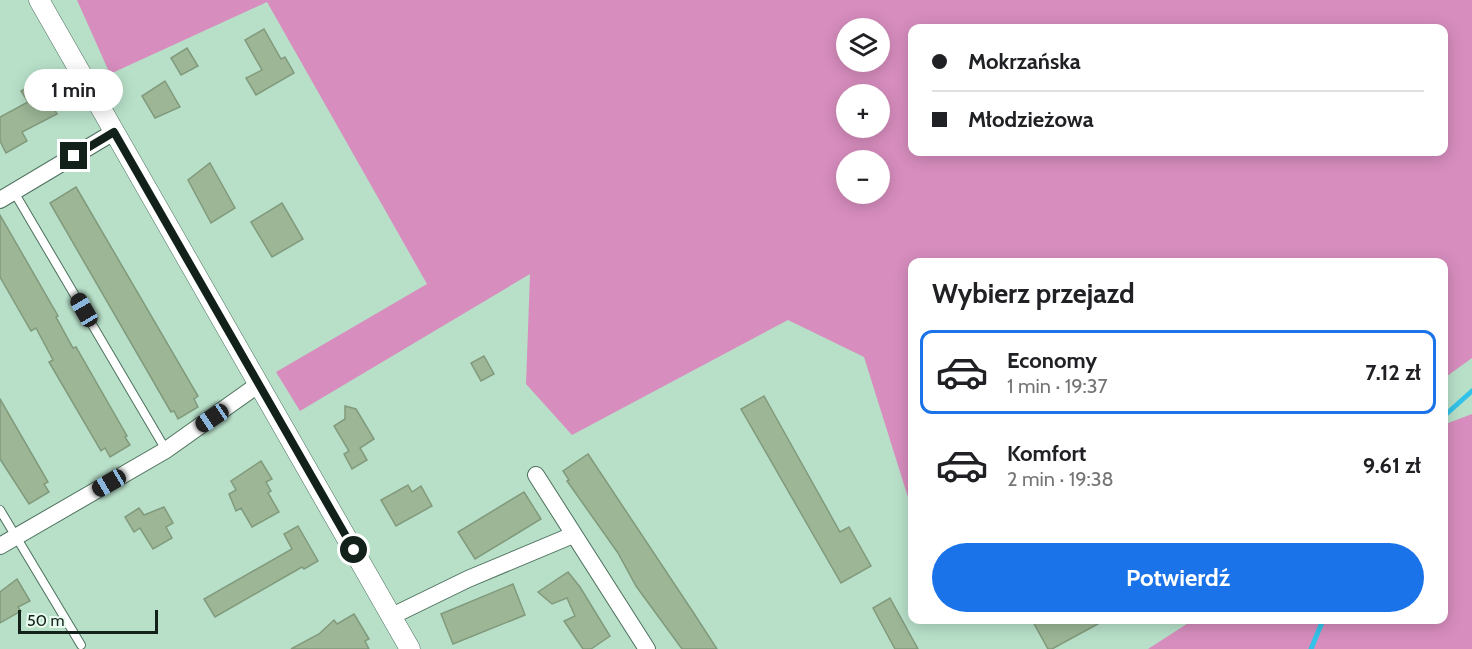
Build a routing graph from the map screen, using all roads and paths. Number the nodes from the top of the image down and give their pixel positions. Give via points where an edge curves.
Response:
1 (39, 0) edge
2 (114, 132) junction
3 (7, 196) edge
4 (259, 384) junction
5 (166, 450) junction
6 (536, 475) dead end
7 (0, 510) edge
8 (573, 535) junction
9 (16, 537) junction
10 (0, 546) edge
11 (392, 616) junction
12 (81, 645) dead end
13 (410, 649) edge
14 (647, 649) edge

1 - 2 street
2 - 3 street
2 - 4 street
3 - 5 lane
4 - 5 street
4 - 11 street
5 - 9 street
6 - 8 street
7 - 9 lane
8 - 11 street
8 - 14 street
9 - 10 street
9 - 12 lane
11 - 13 street

